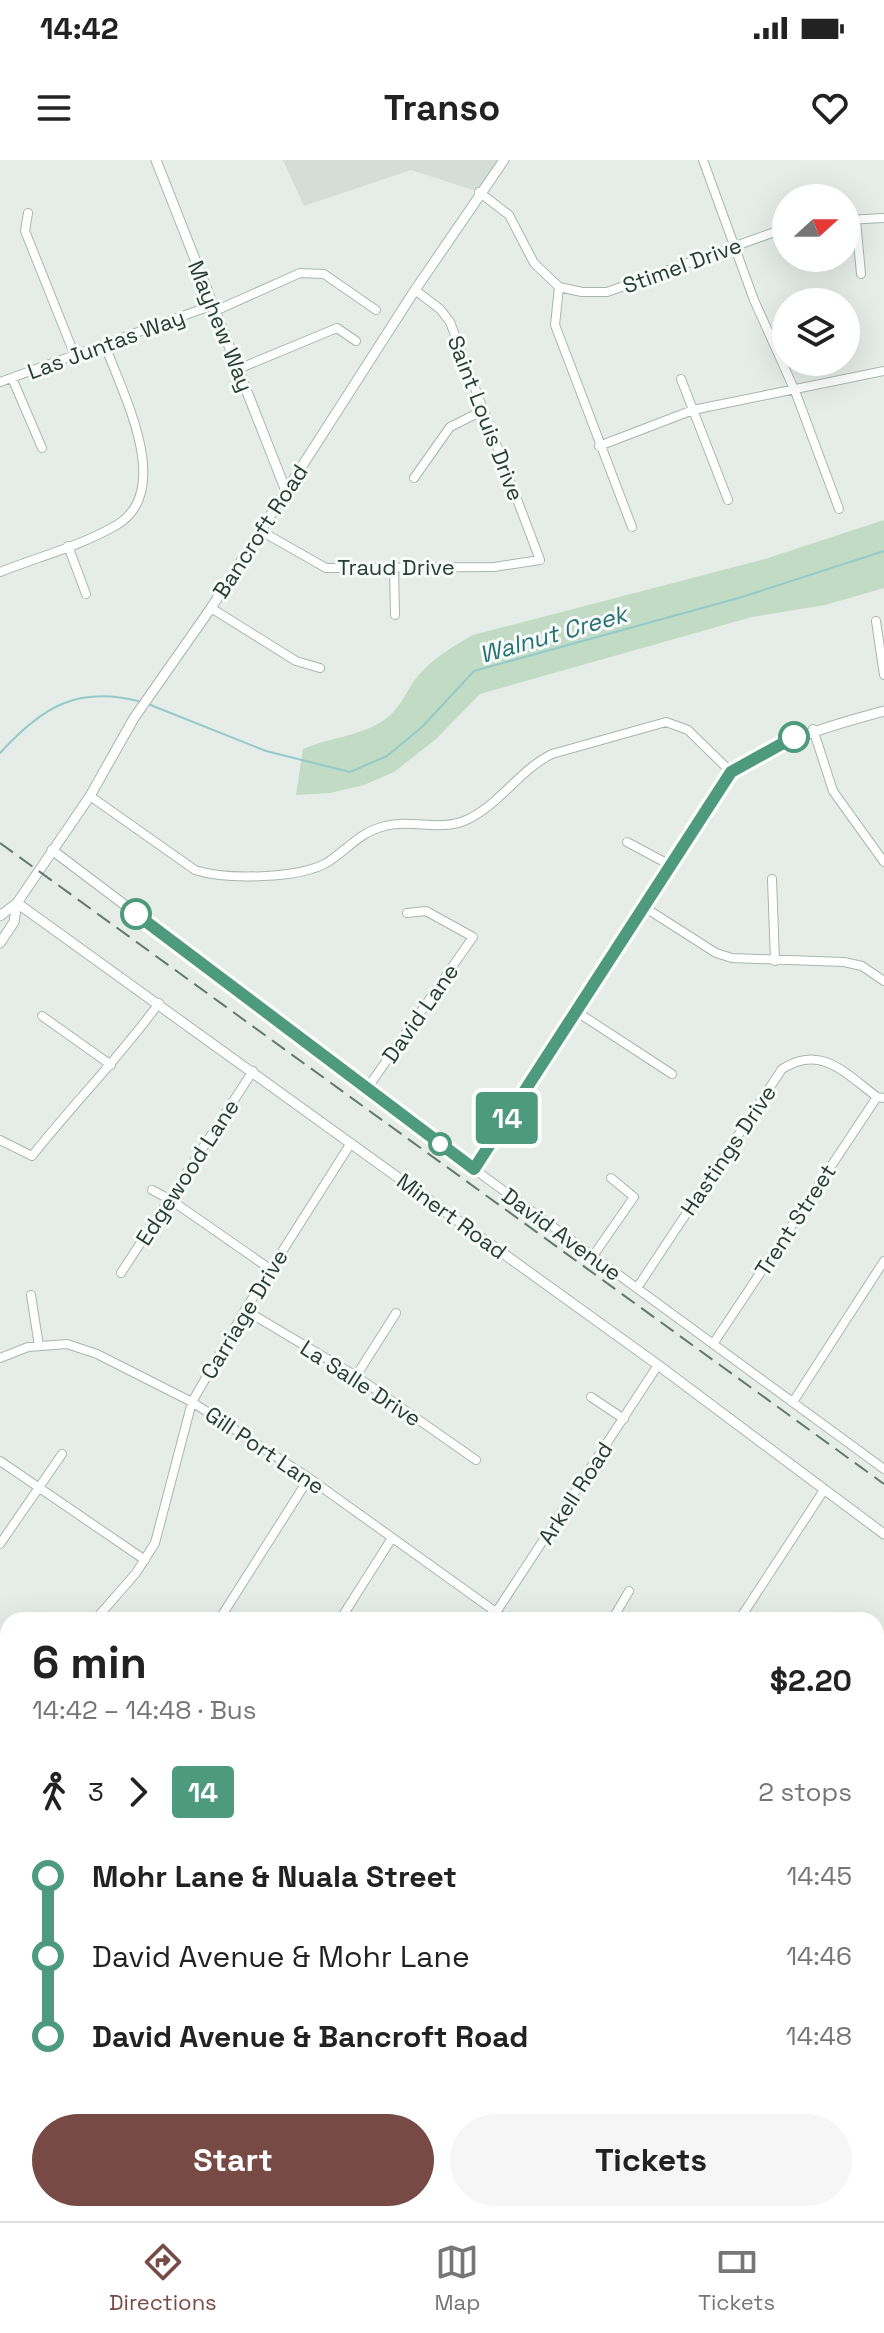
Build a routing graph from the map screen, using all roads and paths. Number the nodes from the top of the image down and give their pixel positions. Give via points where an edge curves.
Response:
1 (156, 160) edge
2 (504, 160) edge
3 (703, 160) edge
4 (479, 192) junction
5 (28, 213) dead end
6 (884, 218) edge
7 (860, 219) edge
8 (772, 233) edge
9 (736, 245) junction
10 (860, 269) edge
11 (861, 274) dead end
12 (559, 287) junction
13 (415, 290) junction
14 (214, 308) junction
15 (376, 310) dead end
16 (356, 341) dead end
17 (105, 345) junction
18 (75, 356) junction
19 (238, 369) junction
20 (884, 371) edge
21 (12, 378) junction
22 (681, 379) dead end
23 (0, 382) edge
24 (795, 391) junction
25 (693, 410) junction
26 (482, 411) junction
27 (599, 446) junction
28 (42, 448) dead end
29 (414, 478) dead end
30 (286, 491) junction
31 (728, 500) dead end
32 (839, 509) dead end
33 (632, 527) dead end
34 (261, 531) junction
35 (68, 546) junction
36 (540, 560) joint
37 (394, 568) junction
38 (0, 572) edge
39 (86, 594) dead end
40 (211, 608) junction
41 (395, 615) dead end
42 (876, 621) dead end
43 (320, 668) dead end
44 (884, 675) edge
45 (884, 711) edge
46 (813, 729) junction
47 (731, 772) junction
48 (90, 796) junction
49 (627, 842) dead end
50 (52, 850) junction
51 (884, 862) edge
52 (670, 865) junction
53 (772, 879) dead end
54 (17, 903) junction
55 (644, 907) junction
56 (407, 913) dead end
57 (0, 916) edge
58 (0, 943) edge
59 (775, 961) junction
60 (884, 981) edge
61 (159, 1003) junction
62 (577, 1012) junction
63 (42, 1016) dead end
64 (111, 1065) junction
65 (253, 1071) junction
66 (672, 1074) dead end
67 (366, 1090) junction
68 (880, 1098) edge
69 (0, 1140) edge
70 (351, 1143) junction
71 (474, 1169) junction
72 (611, 1178) dead end
73 (152, 1190) dead end
74 (171, 1200) junction
75 (593, 1256) junction
76 (884, 1261) edge
77 (270, 1269) junction
78 (121, 1273) dead end
79 (637, 1288) junction
80 (31, 1295) dead end
81 (245, 1310) junction
82 (396, 1313) dead end
83 (713, 1344) junction
84 (39, 1346) junction
85 (0, 1358) edge
86 (658, 1365) junction
87 (356, 1376) junction
88 (591, 1397) dead end
89 (192, 1402) junction
90 (793, 1402) junction
91 (624, 1419) junction
92 (62, 1454) dead end
93 (476, 1460) dead end
94 (0, 1461) edge
95 (884, 1469) edge
96 (309, 1478) junction
97 (40, 1488) junction
98 (824, 1490) junction
99 (884, 1534) edge
100 (392, 1538) junction
101 (0, 1544) edge
102 (145, 1560) junction
103 (629, 1591) dead end
104 (102, 1612) edge
105 (224, 1612) edge
106 (345, 1612) edge
107 (489, 1612) edge
108 (497, 1612) edge
109 (617, 1612) edge
110 (744, 1612) edge

1 - 14 street, Mayhew Way
2 - 4 street, Bancroft Road
3 - 9 street
4 - 12 street via 509,215 534,263
4 - 13 street, Bancroft Road
5 - 18 street via 25,231
6 - 7 street
8 - 9 street, Stimel Drive
9 - 12 street, Stimel Drive via 607,292
9 - 24 street
10 - 11 street
12 - 27 street via 555,325
13 - 26 street, Saint Louis Drive via 450,322
13 - 30 street, Bancroft Road
14 - 15 street, Las Juntas Way via 300,273 324,274
14 - 17 street, Las Juntas Way
14 - 19 street, Mayhew Way
16 - 19 street via 337,328
17 - 18 street, Las Juntas Way
17 - 35 street via 144,452 142,498 118,525
18 - 21 street, Las Juntas Way
19 - 30 street, Mayhew Way
20 - 24 street
21 - 23 street, Las Juntas Way
21 - 28 street
22 - 25 street
24 - 25 street
24 - 32 street
25 - 27 street
25 - 31 street
26 - 29 street via 450,427
26 - 36 street, Saint Louis Drive
27 - 33 street
30 - 34 street, Bancroft Road
34 - 37 street, Traud Drive via 326,568
34 - 40 street, Bancroft Road
35 - 38 street
35 - 39 street
36 - 37 street, Traud Drive via 494,567
37 - 41 street
40 - 43 street via 296,661
40 - 48 street, Bancroft Road via 134,718
42 - 44 street
45 - 46 street
46 - 47 street
46 - 51 street via 833,791
47 - 48 street via 688,730 666,722 552,754 463,821 386,825 358,837 314,868 237,876 195,870
47 - 52 street
48 - 50 street, Bancroft Road
49 - 52 street
50 - 54 street, Bancroft Road
50 - 67 street, David Avenue
52 - 55 street
53 - 59 street
54 - 57 street, Bancroft Road
54 - 58 street, Bancroft Road via 14,922
54 - 61 street, Minert Road
55 - 59 street via 716,953
55 - 62 street
56 - 67 street, David Lane via 426,911 473,937
59 - 60 street via 844,962 862,966
61 - 64 street
61 - 65 street, Minert Road
62 - 66 street
62 - 71 street
63 - 64 street
64 - 69 street via 88,1085 32,1156
65 - 70 street, Minert Road
65 - 74 street, Edgewood Lane
67 - 71 street, David Avenue
68 - 79 street, Hastings Drive via 831,1063 811,1058 782,1069
68 - 83 street, Trent Street
70 - 77 street, Carriage Drive
70 - 86 street, Minert Road
71 - 75 street, David Avenue
72 - 75 street via 634,1197
73 - 74 street
74 - 77 street
74 - 78 street, Edgewood Lane
75 - 79 street, David Avenue
76 - 90 street
77 - 81 street, Carriage Drive
79 - 83 street, David Avenue
80 - 84 street
81 - 87 street, La Salle Drive
81 - 89 street, Carriage Drive
82 - 87 street
83 - 90 street, David Avenue
84 - 85 street, Gill Port Lane
84 - 89 street, Gill Port Lane via 82,1348
86 - 91 street, Arkell Road
86 - 98 street, Minert Road
87 - 93 street, La Salle Drive
88 - 91 street
89 - 96 street, Gill Port Lane
89 - 102 street, Carriage Drive via 155,1543
90 - 95 street, David Avenue
91 - 108 street, Arkell Road
92 - 97 street
94 - 97 street
96 - 100 street, Gill Port Lane
96 - 105 street
97 - 101 street
97 - 102 street
98 - 99 street, Minert Road
98 - 110 street
100 - 106 street
100 - 107 street, Gill Port Lane
102 - 104 street, Carriage Drive
103 - 109 street

